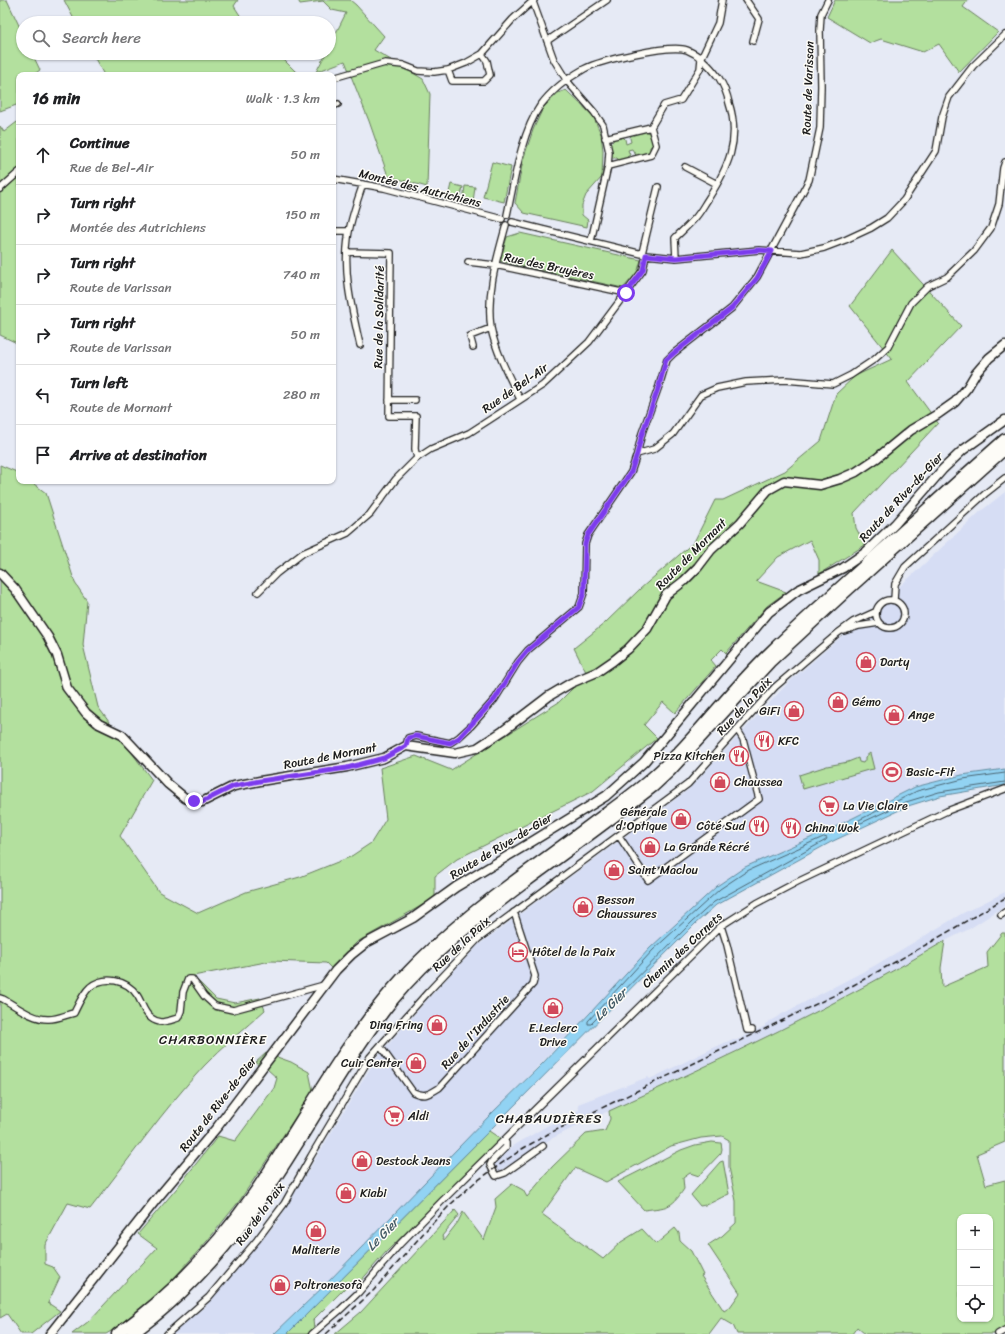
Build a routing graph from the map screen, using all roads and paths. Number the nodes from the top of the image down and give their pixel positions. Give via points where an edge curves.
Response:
1 (607, 0) edge
2 (722, 0) edge
3 (746, 0) edge
4 (828, 0) edge
5 (534, 1) edge
6 (1005, 35) edge
7 (547, 41) junction
8 (753, 41) dead end
9 (482, 54) junction
10 (701, 59) junction
11 (448, 70) junction
12 (336, 77) edge
13 (567, 81) junction
14 (651, 127) junction
15 (606, 138) junction
16 (1005, 162) edge
17 (608, 166) junction
18 (685, 167) dead end
19 (16, 175) edge
20 (336, 180) edge
21 (363, 184) junction
22 (717, 184) junction
23 (658, 188) dead end
24 (0, 189) edge
25 (505, 217) junction
26 (512, 222) junction
27 (506, 225) junction
28 (336, 231) edge
29 (349, 231) junction
30 (591, 241) junction
31 (772, 251) junction
32 (347, 252) junction
33 (644, 254) junction
34 (676, 258) junction
35 (468, 262) dead end
36 (495, 265) junction
37 (626, 293) junction
38 (491, 328) junction
39 (360, 345) dead end
40 (1005, 345) edge
41 (473, 347) dead end
42 (520, 399) junction
43 (389, 400) junction
44 (415, 400) dead end
45 (1005, 420) edge
46 (1005, 439) edge
47 (1005, 449) edge
48 (637, 454) junction
49 (417, 458) junction
50 (1005, 478) edge
51 (0, 573) edge
52 (258, 592) dead end
53 (894, 600) junction
54 (875, 612) junction
55 (879, 623) junction
56 (838, 633) junction
57 (737, 729) junction
58 (406, 746) junction
59 (1005, 789) edge
60 (619, 836) junction
61 (514, 912) junction
62 (720, 926) junction
63 (325, 985) junction
64 (0, 998) edge
65 (752, 1030) dead end
66 (380, 1046) junction
67 (504, 1140) junction
68 (543, 1146) dead end
69 (1005, 1330) edge
70 (50, 1334) edge
71 (117, 1334) edge
72 (132, 1334) edge
73 (167, 1334) edge
74 (312, 1334) edge
75 (998, 1334) edge

1 - 7 street
2 - 10 street via 718,23
3 - 8 street via 759,19
4 - 31 street, Route de Varissan via 821,14 820,128 809,180
5 - 7 street
5 - 9 street via 513,19
6 - 31 street via 973,66 949,97 942,117 936,151 904,200 887,218 852,237 824,248 801,253
7 - 13 street via 554,60
9 - 11 street
9 - 11 street via 487,61 490,75 484,81 452,81
10 - 13 street via 687,50 660,50 618,58 585,69
10 - 14 street via 700,69 680,100 664,105
10 - 22 street via 710,66 725,87 735,133 730,154
11 - 12 street via 418,71 403,65 385,63
13 - 15 street via 599,119
13 - 25 street via 550,94 531,121
14 - 15 street
14 - 17 street via 656,145 651,155
15 - 17 street
16 - 48 street via 999,204 991,228 974,251 947,277 928,286 911,303 888,347 875,359 833,384 784,380 746,382 717,388 701,395 673,434 654,449
17 - 30 street
18 - 22 street
19 - 24 street
20 - 21 street, Montée des Autrichiens
21 - 25 street, Montée des Autrichiens
21 - 29 street
22 - 34 street via 696,216 675,238
23 - 33 street, Rue de Bel-Air
25 - 26 street via 511,217
25 - 27 street via 503,223
26 - 27 street
26 - 30 street
27 - 36 street
28 - 29 street
29 - 32 street
30 - 33 street
31 - 34 street
31 - 48 street, Route de Varissan via 757,278 732,308 666,360
32 - 39 street via 347,277
32 - 43 street, Rue de la Solidarité via 391,254
33 - 34 street
33 - 37 street, Rue de Bel-Air via 643,270
35 - 36 street, Rue des Bruyères
36 - 37 street, Rue des Bruyères
36 - 38 street via 491,292
37 - 42 street, Rue de Bel-Air via 589,342 543,385
38 - 41 street via 470,336
38 - 42 street via 495,344
40 - 58 main road, Route de Mornant via 989,358 955,402 910,430 856,472 820,485 784,481 768,490 698,567 666,595 647,629 628,649 597,672 549,696 477,748 455,753
42 - 49 street, Rue de Bel-Air via 469,433
43 - 44 street
43 - 49 street via 389,416 416,416
45 - 63 main road, Route de Rive-de-Gier via 953,459 895,524 866,552 843,568 798,590 769,612 644,762 606,796 456,887 413,918 366,943 350,955
46 - 71 highway via 780,642 652,777 483,904 414,965 363,1025 258,1187 219,1238 166,1294
47 - 72 highway via 770,662 654,786 486,911 420,969 368,1031 276,1177 235,1233 196,1278 149,1322
48 - 58 street, Route de Varissan via 631,472 588,535 585,544 584,593 579,607 528,650 495,699 459,738 450,743 416,736 408,738
49 - 52 street, Rue de Bel-Air via 396,479 370,514 348,534 304,553 276,573
50 - 53 street via 905,567 895,584
51 - 58 main road, Route de Mornant via 16,589 48,637 58,655 67,688 86,713 99,724 122,735 168,784 185,798 202,802 234,786 347,768 384,758
53 - 54 street via 884,601
53 - 55 street via 903,610 902,620 891,628
54 - 55 street
54 - 56 street, Rue de la Paix via 853,622
55 - 56 street, Rue de la Paix
56 - 57 street, Rue de la Paix via 775,687
57 - 60 street, Rue de la Paix via 688,784
57 - 60 street via 743,739 759,799 648,880
59 - 62 street, Chemin des Cornets via 947,811 797,882
60 - 61 street, Rue de la Paix
61 - 66 street, Rue de la Paix via 478,939
61 - 66 street, Rue de l'Industrie via 535,976 533,984 439,1088 421,1096 413,1092
62 - 65 street via 727,945 747,1030
62 - 67 street, Chemin des Cornets
63 - 64 street via 233,1010 216,1006 204,996 192,979 188,980 183,992 178,1018 163,1023 151,1018 137,995 126,984 114,980 90,987 74,1013 57,1018 36,1016
63 - 70 main road, Route de Rive-de-Gier via 218,1126
66 - 73 street, Rue de la Paix via 370,1058 281,1209 209,1297
67 - 68 street, Chemin des Cornets via 506,1147 490,1165 496,1176 505,1173
67 - 74 street via 400,1244 354,1297
69 - 75 street

